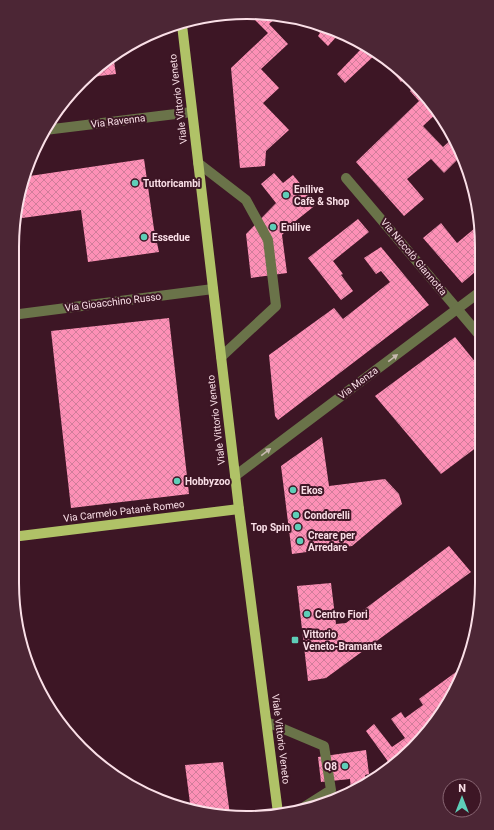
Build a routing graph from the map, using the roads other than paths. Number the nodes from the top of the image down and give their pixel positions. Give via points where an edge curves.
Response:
1 (182, 29) edge
2 (192, 112) junction
3 (52, 129) edge
4 (198, 163) junction
5 (346, 178) dead end
6 (213, 290) junction
7 (475, 296) edge
8 (458, 309) junction
9 (19, 314) edge
10 (475, 329) edge
11 (221, 357) junction
12 (235, 476) junction
13 (239, 509) junction
14 (19, 537) edge
15 (267, 722) junction
16 (313, 801) edge
17 (278, 809) edge

1 - 2 main road, Viale Vittorio Veneto
2 - 3 street, Via Ravenna
2 - 4 main road, Viale Vittorio Veneto
4 - 6 main road, Viale Vittorio Veneto
4 - 11 street via 246,200 268,240 276,306
5 - 8 street, Via Niccolò Giannotta
6 - 9 street, Via Gioacchino Russo
6 - 11 main road, Viale Vittorio Veneto
7 - 8 street, Via Menza
8 - 10 street, Via Niccolò Giannotta
12 -> 8 street, Via Menza
11 - 12 main road, Viale Vittorio Veneto
12 - 13 main road, Viale Vittorio Veneto
13 - 14 main road, Via Carmelo Patanè Romeo
13 - 15 main road, Viale Vittorio Veneto
15 - 16 street via 324,746 330,790
15 - 17 main road, Viale Vittorio Veneto

